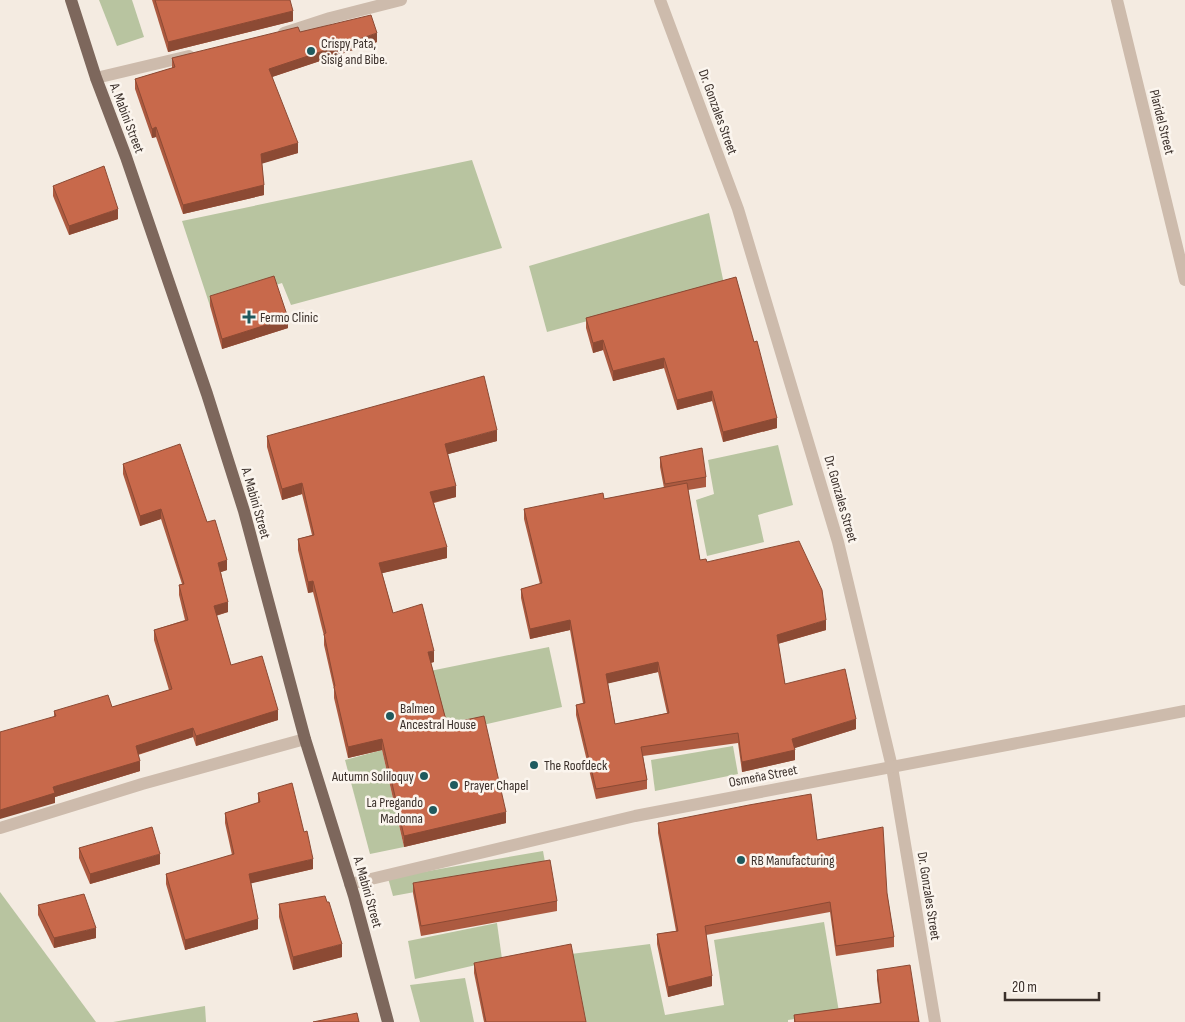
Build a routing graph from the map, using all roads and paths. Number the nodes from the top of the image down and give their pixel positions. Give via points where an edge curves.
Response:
1 (71, 0) edge
2 (401, 0) edge
3 (660, 0) edge
4 (1117, 0) edge
5 (273, 35) edge
6 (199, 53) edge
7 (96, 78) junction
8 (1185, 280) edge
9 (1185, 711) edge
10 (305, 738) junction
11 (892, 767) junction
12 (0, 828) edge
13 (350, 884) junction
14 (388, 1022) edge
15 (935, 1022) edge

1 - 7 main road, A. Mabini Street
2 - 5 street
3 - 11 street, Dr. Gonzales Street via 738,209 792,385 838,542
4 - 8 street, Plaridel Street
6 - 7 street
7 - 10 main road, A. Mabini Street via 207,394 244,511
9 - 11 street, Osmeña Street
10 - 12 street
10 - 13 main road, A. Mabini Street
11 - 13 street, Osmeña Street via 635,816
11 - 15 street, Dr. Gonzales Street
13 - 14 main road, A. Mabini Street

